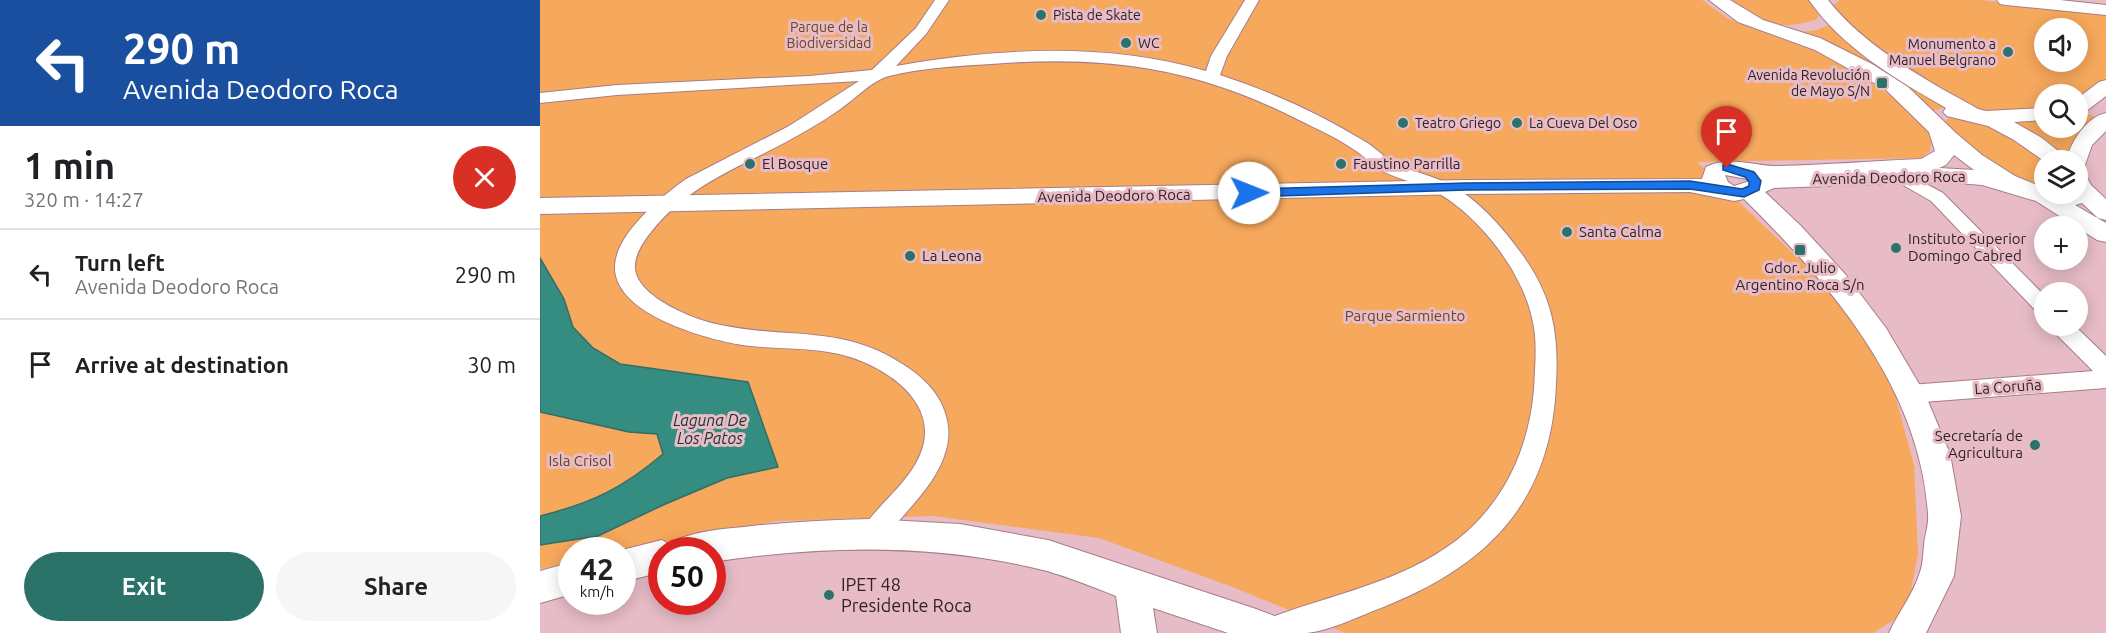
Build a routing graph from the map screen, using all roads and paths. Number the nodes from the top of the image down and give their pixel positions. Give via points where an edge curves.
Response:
1 (942, 0) edge
2 (1251, 0) edge
3 (1718, 0) edge
4 (2006, 0) edge
5 (1731, 6) edge
6 (1823, 7) edge
7 (2106, 10) edge
8 (1771, 28) junction
9 (875, 74) junction
10 (1212, 76) junction
11 (2106, 86) edge
12 (540, 98) edge
13 (2088, 101) edge
14 (2088, 109) edge
15 (2106, 113) edge
16 (1976, 115) junction
17 (2034, 115) edge
18 (2106, 119) edge
19 (1937, 127) junction
20 (2043, 150) edge
21 (2080, 150) edge
22 (1946, 175) junction
23 (1411, 177) junction
24 (1902, 177) junction
25 (1718, 181) junction
26 (1748, 183) junction
27 (1440, 187) junction
28 (2030, 191) junction
29 (2034, 192) edge
30 (2088, 193) edge
31 (540, 194) edge
32 (673, 198) junction
33 (540, 206) edge
34 (2106, 212) edge
35 (2106, 234) edge
36 (2036, 282) edge
37 (2034, 297) edge
38 (2088, 335) edge
39 (2072, 336) edge
40 (2106, 354) edge
41 (2106, 370) edge
42 (2106, 379) edge
43 (1910, 394) junction
44 (873, 534) junction
45 (726, 544) edge
46 (558, 582) edge
47 (540, 587) edge
48 (1148, 591) junction
49 (1271, 632) edge
50 (1139, 633) edge
51 (1154, 633) edge
52 (1907, 633) edge

1 - 9 street via 917,34
2 - 10 street
3 - 5 main road
4 - 7 main road
5 - 8 main road via 1750,21
6 - 8 main road via 1825,23 1814,28
6 - 16 main road via 1845,31 1928,90
8 - 19 main road via 1825,47 1882,77 1909,97
9 - 10 street via 994,58 1067,55 1131,61
9 - 12 street
9 - 32 street via 786,136 692,183
10 - 23 street via 1279,103
11 - 13 main road
14 - 15 main road
16 - 17 main road
16 - 19 main road via 1945,113 1938,116
16 - 20 main road via 2023,136
18 - 21 main road via 2082,143
19 - 26 main road, Avenida Deodoro Roca via 1946,151 1942,158 1920,166 1759,173
19 - 28 main road via 1979,163
22 - 24 main road, Avenida Deodoro Roca
22 - 28 main road, Avenida Deodoro Roca via 1983,178
22 - 36 street via 1950,194
23 - 25 main road, Avenida Deodoro Roca
23 - 27 street
23 - 32 main road, Avenida Deodoro Roca
24 - 26 main road, Avenida Deodoro Roca
24 - 37 street via 1937,197
25 - 26 main road, Avenida Deodoro Roca via 1737,193
25 - 27 main road, Avenida Deodoro Roca via 1690,185
26 - 43 main road via 1830,273 1878,340
27 - 32 main road, Avenida Deodoro Roca
27 - 49 street via 1470,208 1500,240 1521,270 1541,312 1545,390 1532,459 1503,513 1444,564 1379,594
28 - 29 main road
28 - 35 main road
30 - 34 main road
31 - 32 main road, Avenida Deodoro Roca
32 - 33 main road, Avenida Deodoro Roca
32 - 44 street via 643,229 628,254 626,277 640,297 673,316 713,331 735,336 814,340 864,352 896,369 919,387 930,402 937,432 928,464
38 - 40 street
39 - 41 street
42 - 43 street, La Coruña
43 - 52 main road via 1942,478 1945,529 1935,583
44 - 45 main road
44 - 48 main road via 914,535 1014,549 1057,558
46 - 47 main road
48 - 49 main road via 1218,611
48 - 50 main road
48 - 51 main road

